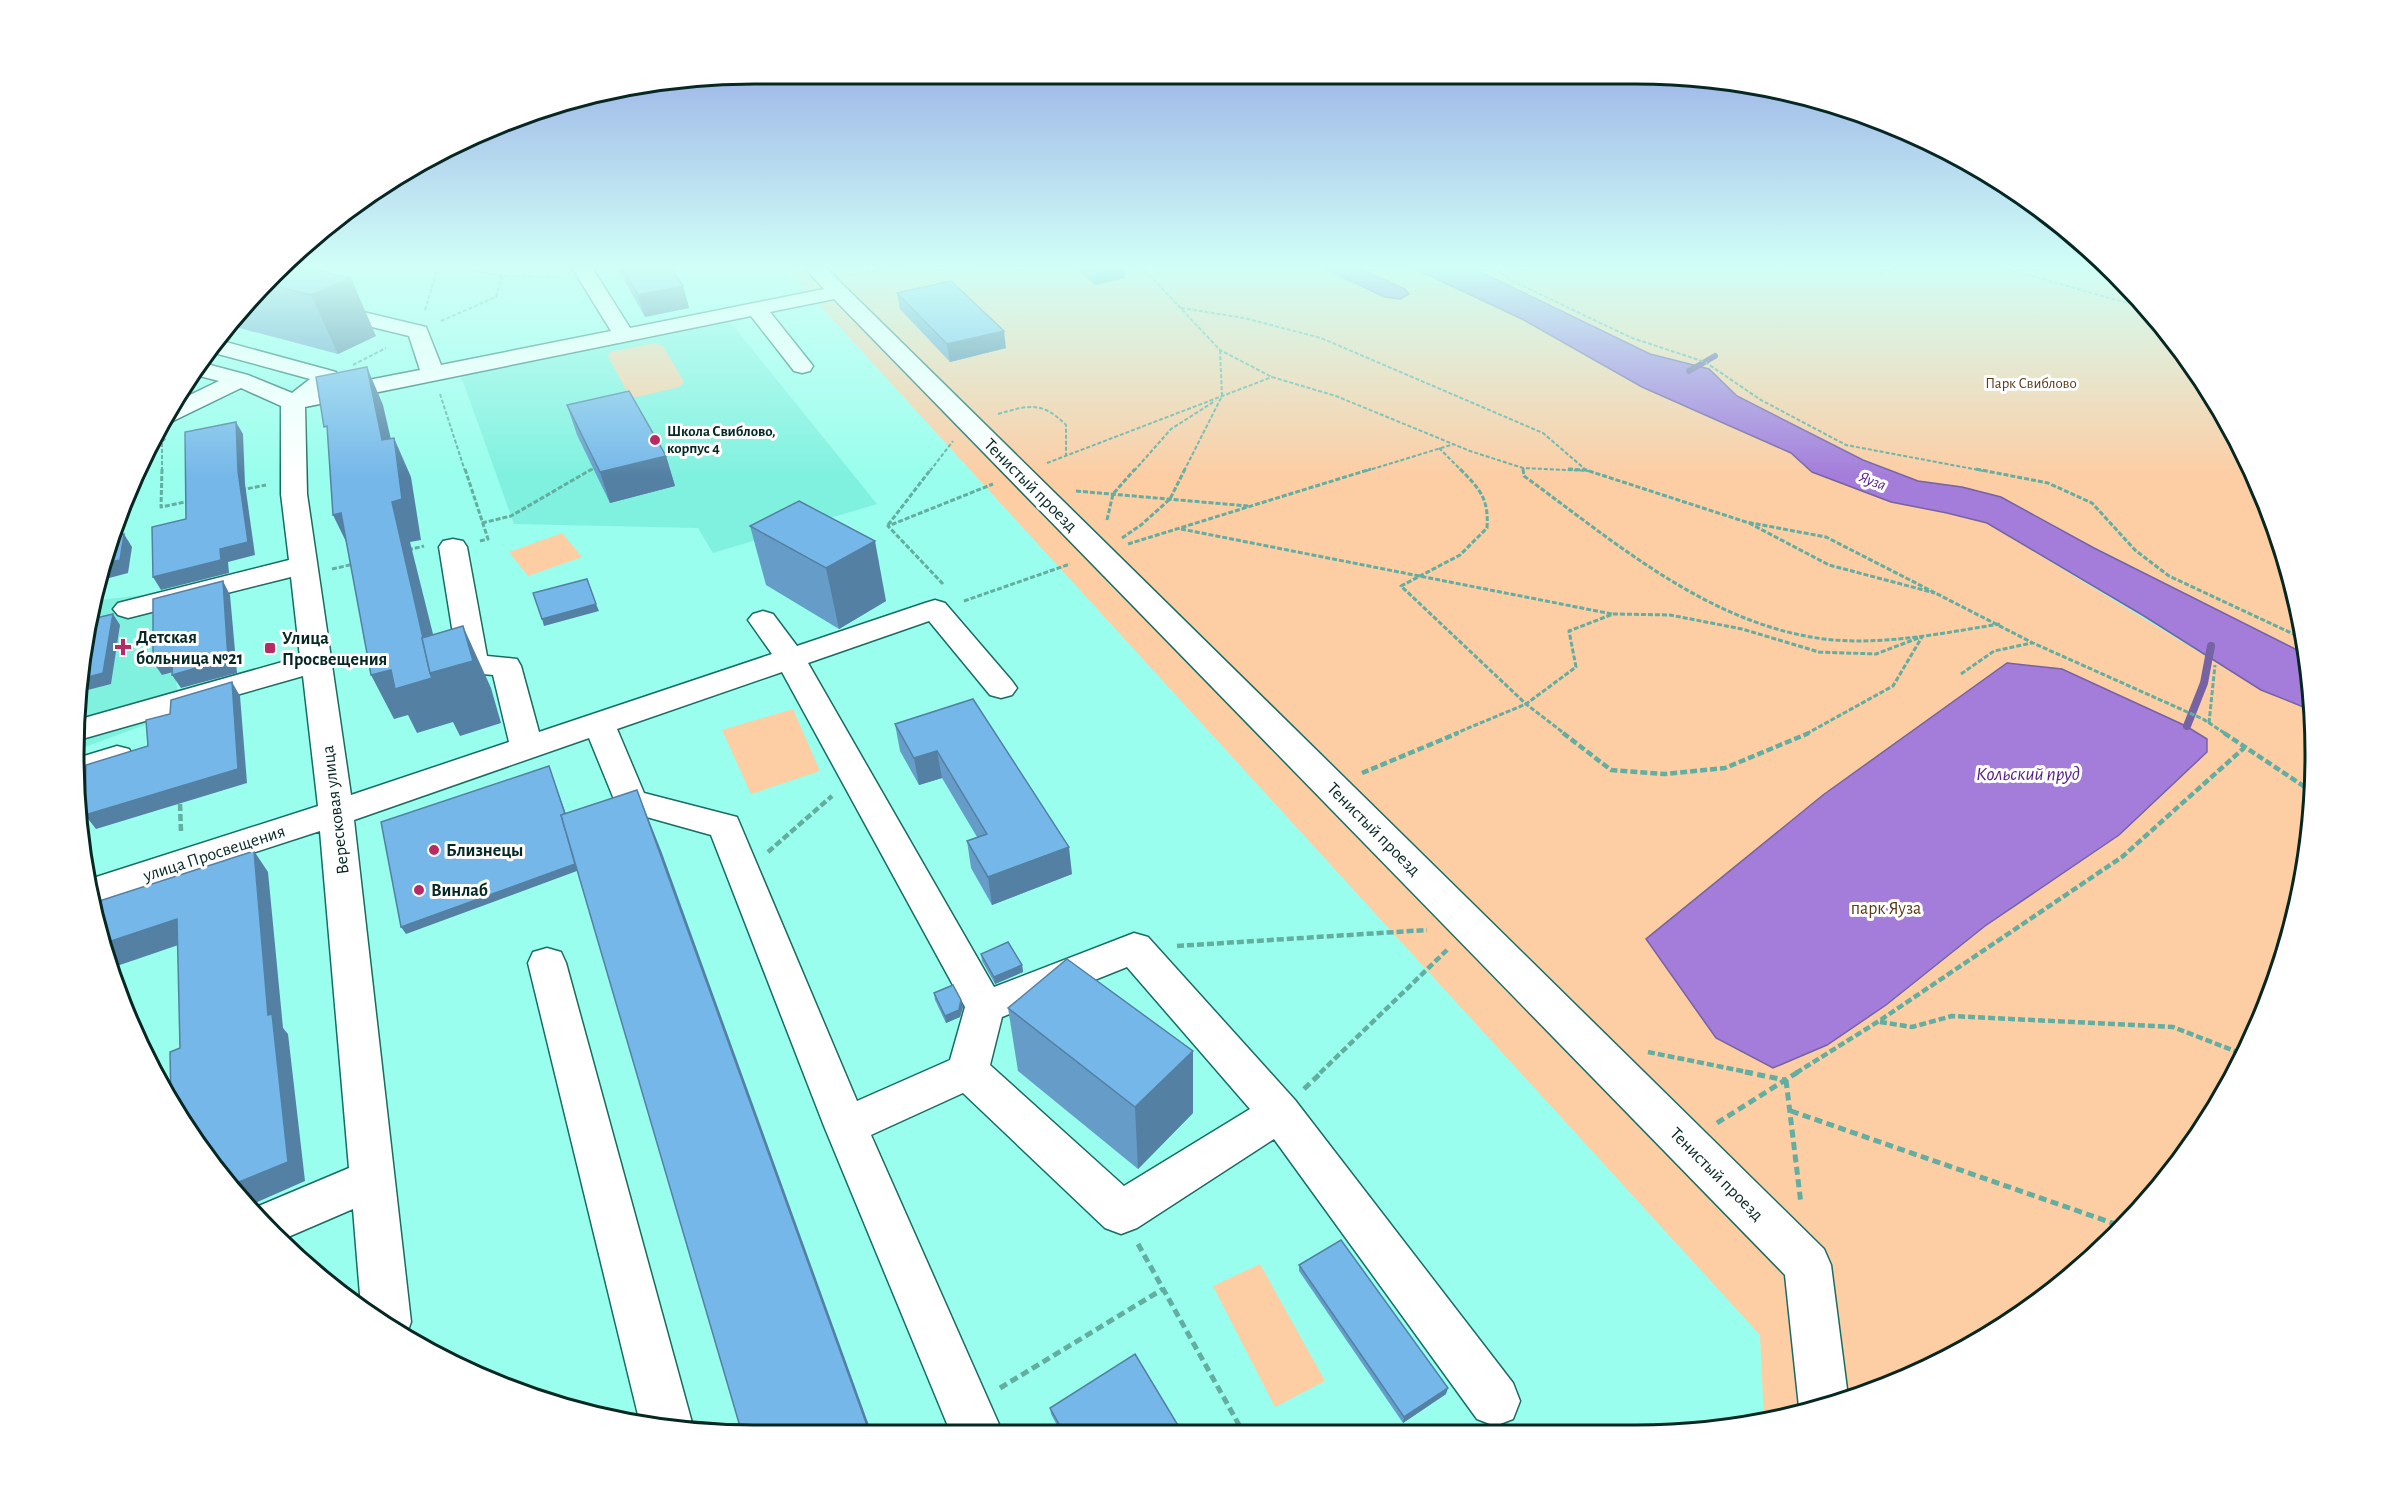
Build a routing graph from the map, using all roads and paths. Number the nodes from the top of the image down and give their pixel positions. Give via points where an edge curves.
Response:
1 (420, 336) edge
2 (615, 336) edge
3 (778, 336) edge
4 (892, 336) edge
5 (1207, 336) edge
6 (1315, 336) edge
7 (1629, 336) edge
8 (222, 348) edge
9 (1220, 350) junction
10 (802, 366) dead end
11 (205, 371) edge
12 (433, 374) junction
13 (1272, 377) junction
14 (240, 380) junction
15 (1222, 396) junction
16 (197, 400) junction
17 (293, 402) junction
18 (181, 408) edge
19 (968, 422) junction
20 (1454, 443) junction
21 (1439, 448) junction
22 (1066, 455) junction
23 (1523, 468) junction
24 (593, 469) edge
25 (1586, 471) junction
26 (294, 479) junction
27 (1026, 480) junction
28 (239, 491) edge
29 (1113, 494) junction
30 (1170, 499) junction
31 (194, 500) edge
32 (1252, 507) junction
33 (1746, 522) junction
34 (482, 523) junction
35 (888, 526) junction
36 (1180, 529) junction
37 (453, 548) junction
38 (408, 550) dead end
39 (1099, 553) junction
40 (362, 562) edge
41 (303, 563) junction
42 (1418, 576) junction
43 (944, 585) dead end
44 (146, 587) dead end
45 (1942, 595) junction
46 (128, 609) dead end
47 (1613, 614) junction
48 (763, 620) dead end
49 (2001, 624) junction
50 (2294, 634) edge
51 (957, 635) junction
52 (1922, 637) junction
53 (2033, 642) junction
54 (790, 658) junction
55 (316, 662) junction
56 (2215, 665) dead end
57 (1960, 674) dead end
58 (1001, 688) dead end
59 (1526, 704) junction
60 (599, 723) junction
61 (2209, 723) junction
62 (85, 729) edge
63 (527, 748) junction
64 (2244, 748) junction
65 (117, 757) edge
66 (84, 767) edge
67 (855, 775) junction
68 (1331, 786) junction
69 (2304, 787) edge
70 (336, 813) junction
71 (745, 873) junction
72 (98, 890) edge
73 (1471, 927) junction
74 (1134, 948) junction
75 (547, 963) dead end
76 (985, 1007) junction
77 (1879, 1022) junction
78 (1638, 1050) dead end
79 (2236, 1051) edge
80 (968, 1071) junction
81 (1786, 1080) junction
82 (1791, 1111) junction
83 (1280, 1113) junction
84 (846, 1125) junction
85 (1686, 1143) junction
86 (372, 1179) junction
87 (1801, 1206) dead end
88 (1121, 1213) junction
89 (273, 1222) edge
90 (2114, 1224) edge
91 (1163, 1289) junction
92 (386, 1315) edge
93 (1823, 1397) edge
94 (1495, 1401) dead end
95 (665, 1419) edge
96 (972, 1420) edge
97 (1239, 1425) edge

1 - 12 street
2 - 12 street
3 - 10 street
4 - 19 street, Тенистый проезд
5 - 9 path
6 - 25 path via 1543,433
7 - 50 path via 1705,362 1761,400 1846,445 2048,483 2091,503 2135,550 2169,576
8 - 17 street via 328,377
9 - 13 path
9 - 15 path
11 - 14 street
12 - 17 street
12 - 34 path
13 - 15 path
13 - 20 path via 1336,396
14 - 16 street
14 - 17 street
15 - 22 path
15 - 29 path via 1171,429
15 - 30 path
16 - 18 street
16 - 31 path via 162,442 161,507
17 - 26 street, Вересковая улица
19 - 22 path via 1034,406 1051,409 1066,425
19 - 27 street, Тенистый проезд
19 - 35 path
20 - 21 path
20 - 23 path
21 - 32 path
21 - 42 path via 1479,488 1488,510 1487,528 1460,555
22 - 27 path
23 - 25 path
23 - 52 path via 1524,476 1682,589 1762,626 1824,639
24 - 34 path via 511,516
25 - 33 path
26 - 28 path
26 - 41 street, Вересковая улица
27 - 29 path
27 - 35 path
27 - 39 street, Тенистый проезд
29 - 30 path
29 - 39 path
30 - 32 path
30 - 39 path via 1141,525
32 - 36 path
33 - 45 path via 1829,565
33 - 45 path via 1826,537
34 - 37 path via 488,539
35 - 43 path
36 - 39 path
36 - 42 path
37 - 38 path via 454,539
37 - 63 street via 473,665 506,666
39 - 51 path via 960,602
39 - 68 street, Тенистый проезд
40 - 41 path
41 - 44 street
41 - 46 street
41 - 55 street, Вересковая улица
42 - 47 path
42 - 59 path via 1401,586
45 - 49 path
47 - 52 path via 1670,615 1742,629 1819,652 1876,654
47 - 59 path via 1569,630 1576,667
48 - 54 street
49 - 52 path
49 - 53 path
51 - 54 street, улица Просвещения via 935,609
51 - 58 street
52 - 59 path via 1893,686 1816,730 1725,768 1665,774 1611,770
53 - 57 path via 1994,651
53 - 61 path
54 - 60 street, улица Просвещения
54 - 67 street
55 - 62 street
55 - 70 street, Вересковая улица
56 - 61 path
59 - 68 path
60 - 63 street, улица Просвещения
60 - 71 street via 630,801 725,826
61 - 64 path
63 - 70 street, улица Просвещения
64 - 69 path
64 - 77 path via 2122,857
65 - 66 street
67 - 71 path
67 - 76 street
68 - 73 street, Тенистый проезд
70 - 72 street, улица Просвещения
70 - 86 street, Вересковая улица
71 - 84 street
73 - 74 path
73 - 83 path
73 - 85 street, Тенистый проезд
74 - 76 street
74 - 83 street
75 - 95 street
76 - 80 street
77 - 79 path via 1912,1027 1952,1016 2173,1027
77 - 81 path
78 - 81 path
80 - 84 street
80 - 88 street
81 - 82 path
81 - 85 path
82 - 87 path
82 - 90 path
83 - 88 street
83 - 94 street
84 - 96 street
85 - 93 street, Тенистый проезд via 1808,1265
86 - 89 street
86 - 92 street, Вересковая улица
88 - 91 path
91 - 96 path
91 - 97 path

